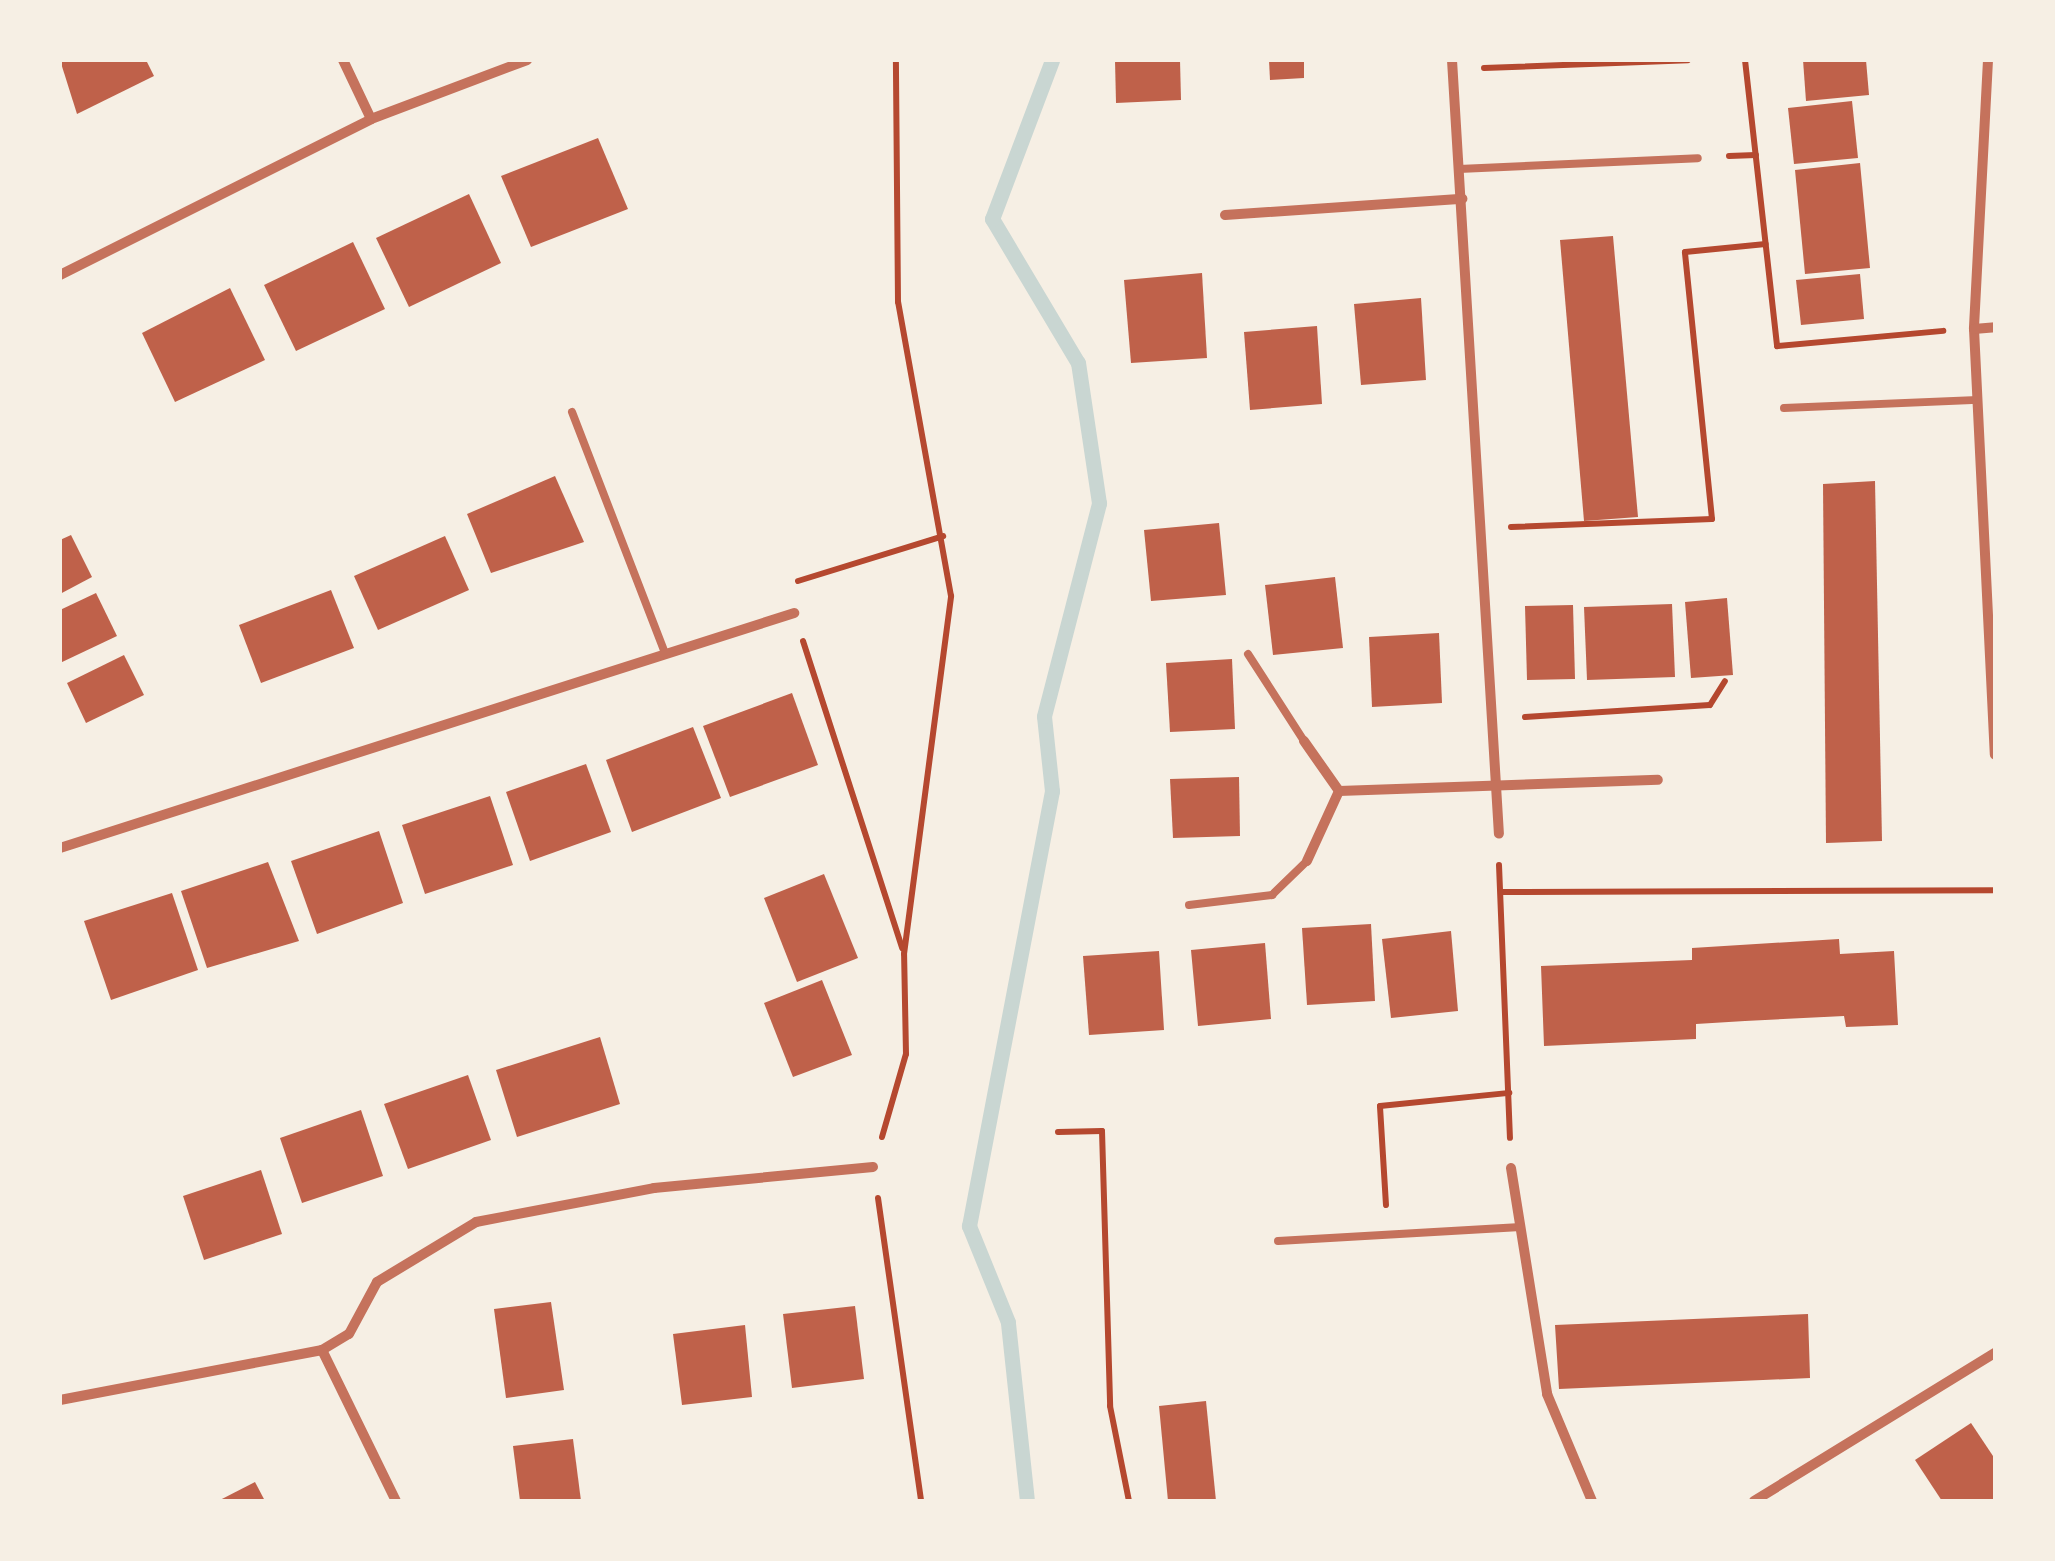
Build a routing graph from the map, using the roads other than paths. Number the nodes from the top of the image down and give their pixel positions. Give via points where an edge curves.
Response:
1 (342, 60) edge
2 (526, 60) edge
3 (1988, 60) edge
4 (1452, 65) edge
5 (371, 119) junction
6 (1698, 158) dead end
7 (1460, 169) junction
8 (1462, 199) junction
9 (1225, 215) dead end
10 (60, 275) edge
11 (1995, 328) edge
12 (1974, 329) junction
13 (1978, 400) junction
14 (1784, 408) dead end
15 (572, 412) dead end
16 (794, 613) road end
17 (664, 652) junction
18 (1248, 654) dead end
19 (1304, 740) joint
20 (1995, 754) edge
21 (1658, 780) dead end
22 (1498, 789) junction
23 (1339, 791) junction
24 (1498, 834) road end
25 (60, 848) edge
26 (1307, 861) joint
27 (1189, 905) dead end
28 (873, 1167) road end
29 (1511, 1168) road end
30 (1521, 1226) junction
31 (1278, 1240) dead end
32 (322, 1350) junction
33 (1995, 1353) edge
34 (60, 1400) edge
35 (396, 1501) edge
36 (1592, 1501) edge
37 (1754, 1501) edge

1 - 5 street
2 - 5 street
3 - 12 street
4 - 7 street
5 - 10 street
6 - 7 lane
7 - 8 street
8 - 9 street
8 - 22 street
11 - 12 street
12 - 13 street
13 - 14 lane
13 - 20 street
15 - 17 lane
16 - 17 street
17 - 25 street
18 - 19 lane
19 - 23 street
21 - 22 street
22 - 23 street
22 - 24 street
23 - 26 street
26 - 27 lane via 1272,896
28 - 32 street via 654,1188 476,1222 377,1282 349,1334
29 - 30 street
30 - 31 lane
30 - 36 street via 1548,1394
32 - 34 street
32 - 35 street
33 - 37 street

